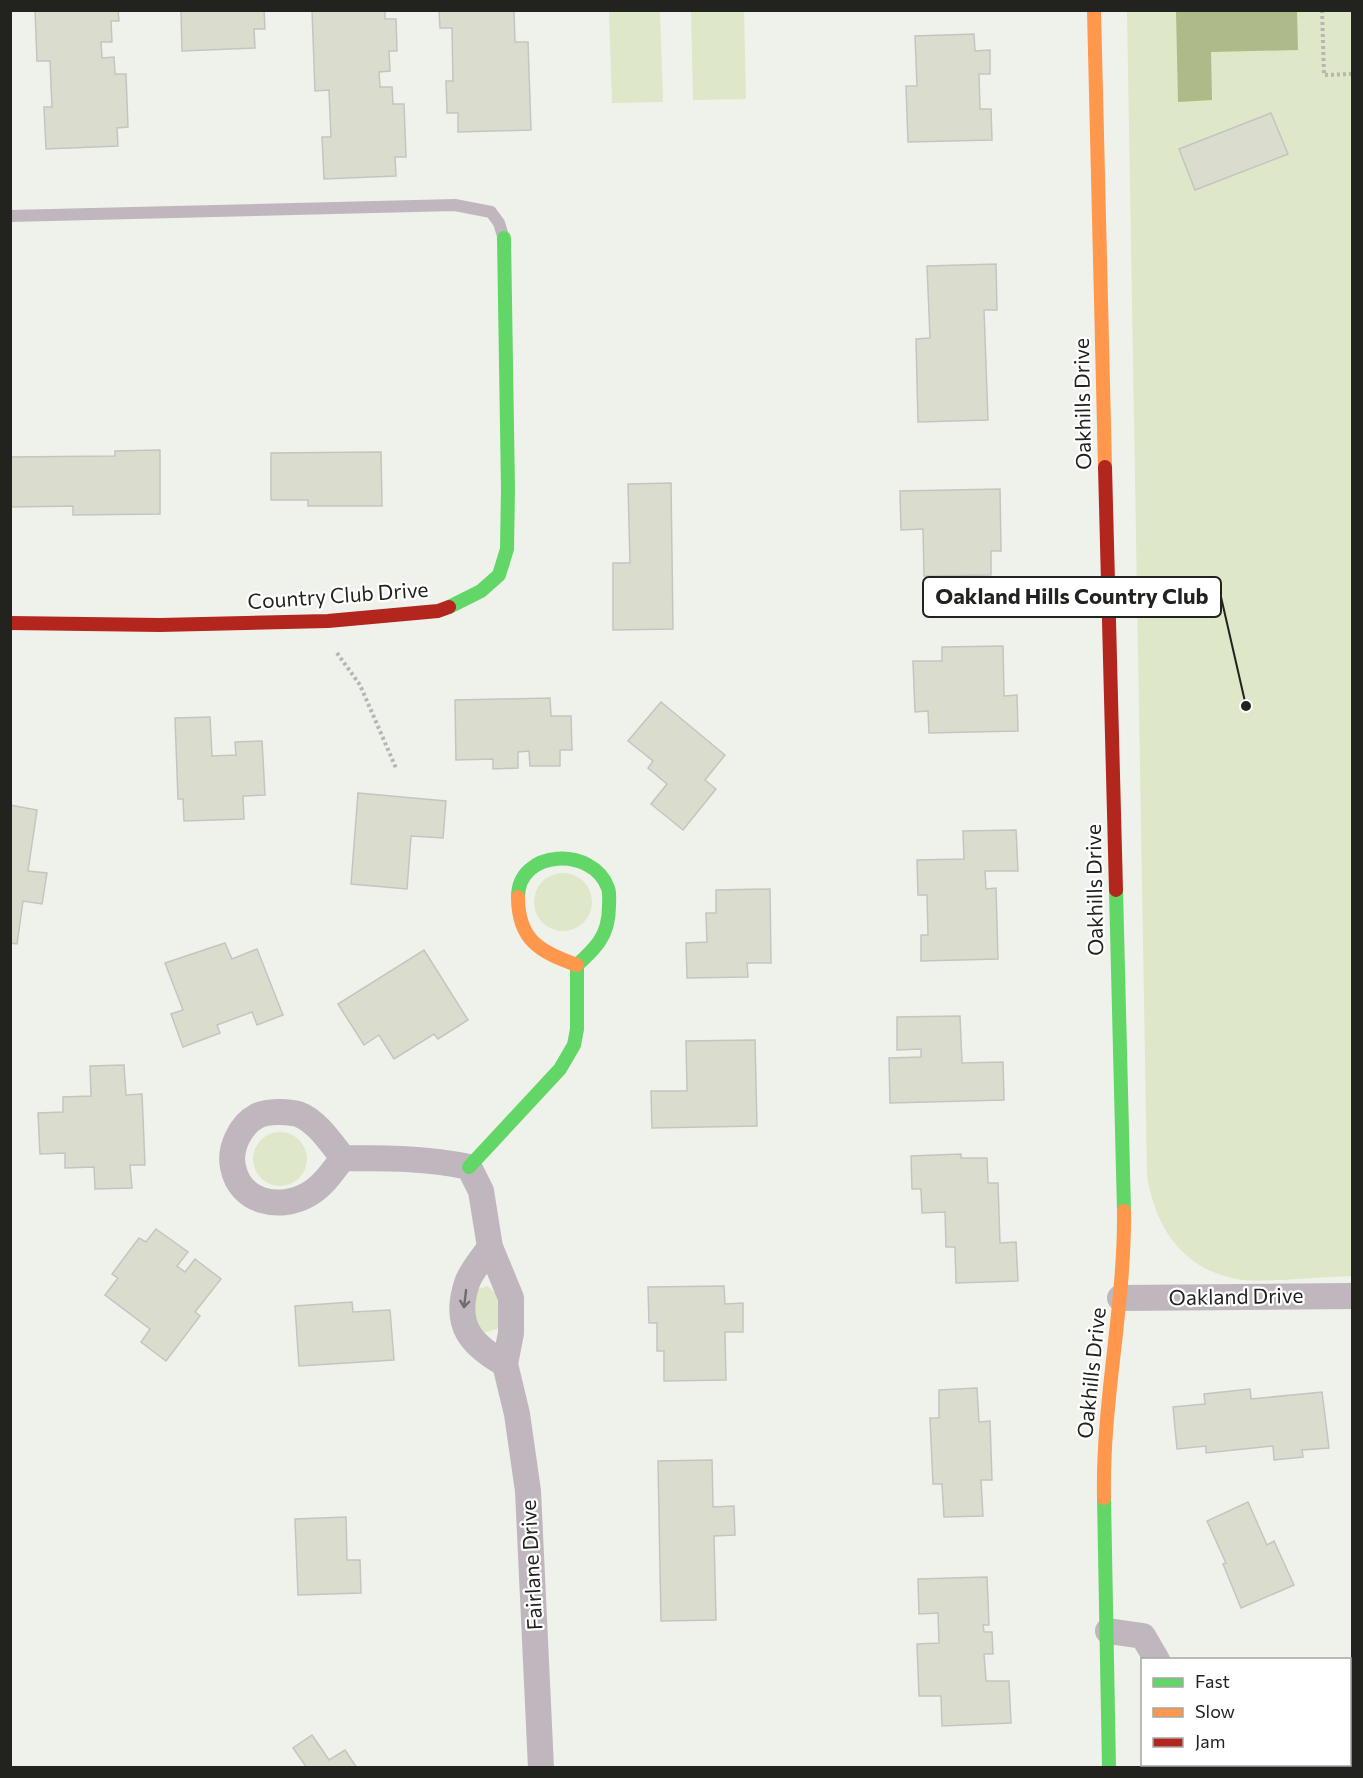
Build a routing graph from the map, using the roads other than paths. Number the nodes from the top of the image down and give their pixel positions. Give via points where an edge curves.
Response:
1 (1094, 10) edge
2 (10, 216) edge
3 (504, 238) joint
4 (10, 623) edge
5 (577, 965) junction
6 (343, 1158) dead end
7 (469, 1167) junction
8 (490, 1247) junction
9 (1353, 1296) edge
10 (1120, 1298) junction
11 (505, 1364) junction
12 (1108, 1631) junction
13 (1157, 1658) edge
14 (541, 1767) edge
15 (1109, 1767) edge

1 - 10 street, Oakhills Drive via 1124,1215
2 - 3 lane via 455,205 491,212
3 - 4 street, Country Club Drive via 507,549 499,575 481,591 438,611 328,621
5 - 5 street via 532,943 521,928 516,892 522,877 544,860 580,860 595,867 608,887 611,905 607,924 600,941
5 - 7 street via 578,1020 574,1045 560,1069
6 - 7 street via 417,1159
7 - 8 street, Fairlane Drive via 481,1191
8 - 11 street, Fairlane Drive via 511,1298
8 -> 11 street via 467,1282 464,1324 469,1337
9 - 10 street, Oakland Drive
10 - 12 street, Oakhills Drive via 1104,1486
11 - 14 street, Fairlane Drive via 528,1491
12 - 13 street via 1143,1636
12 - 15 street, Oakhills Drive

